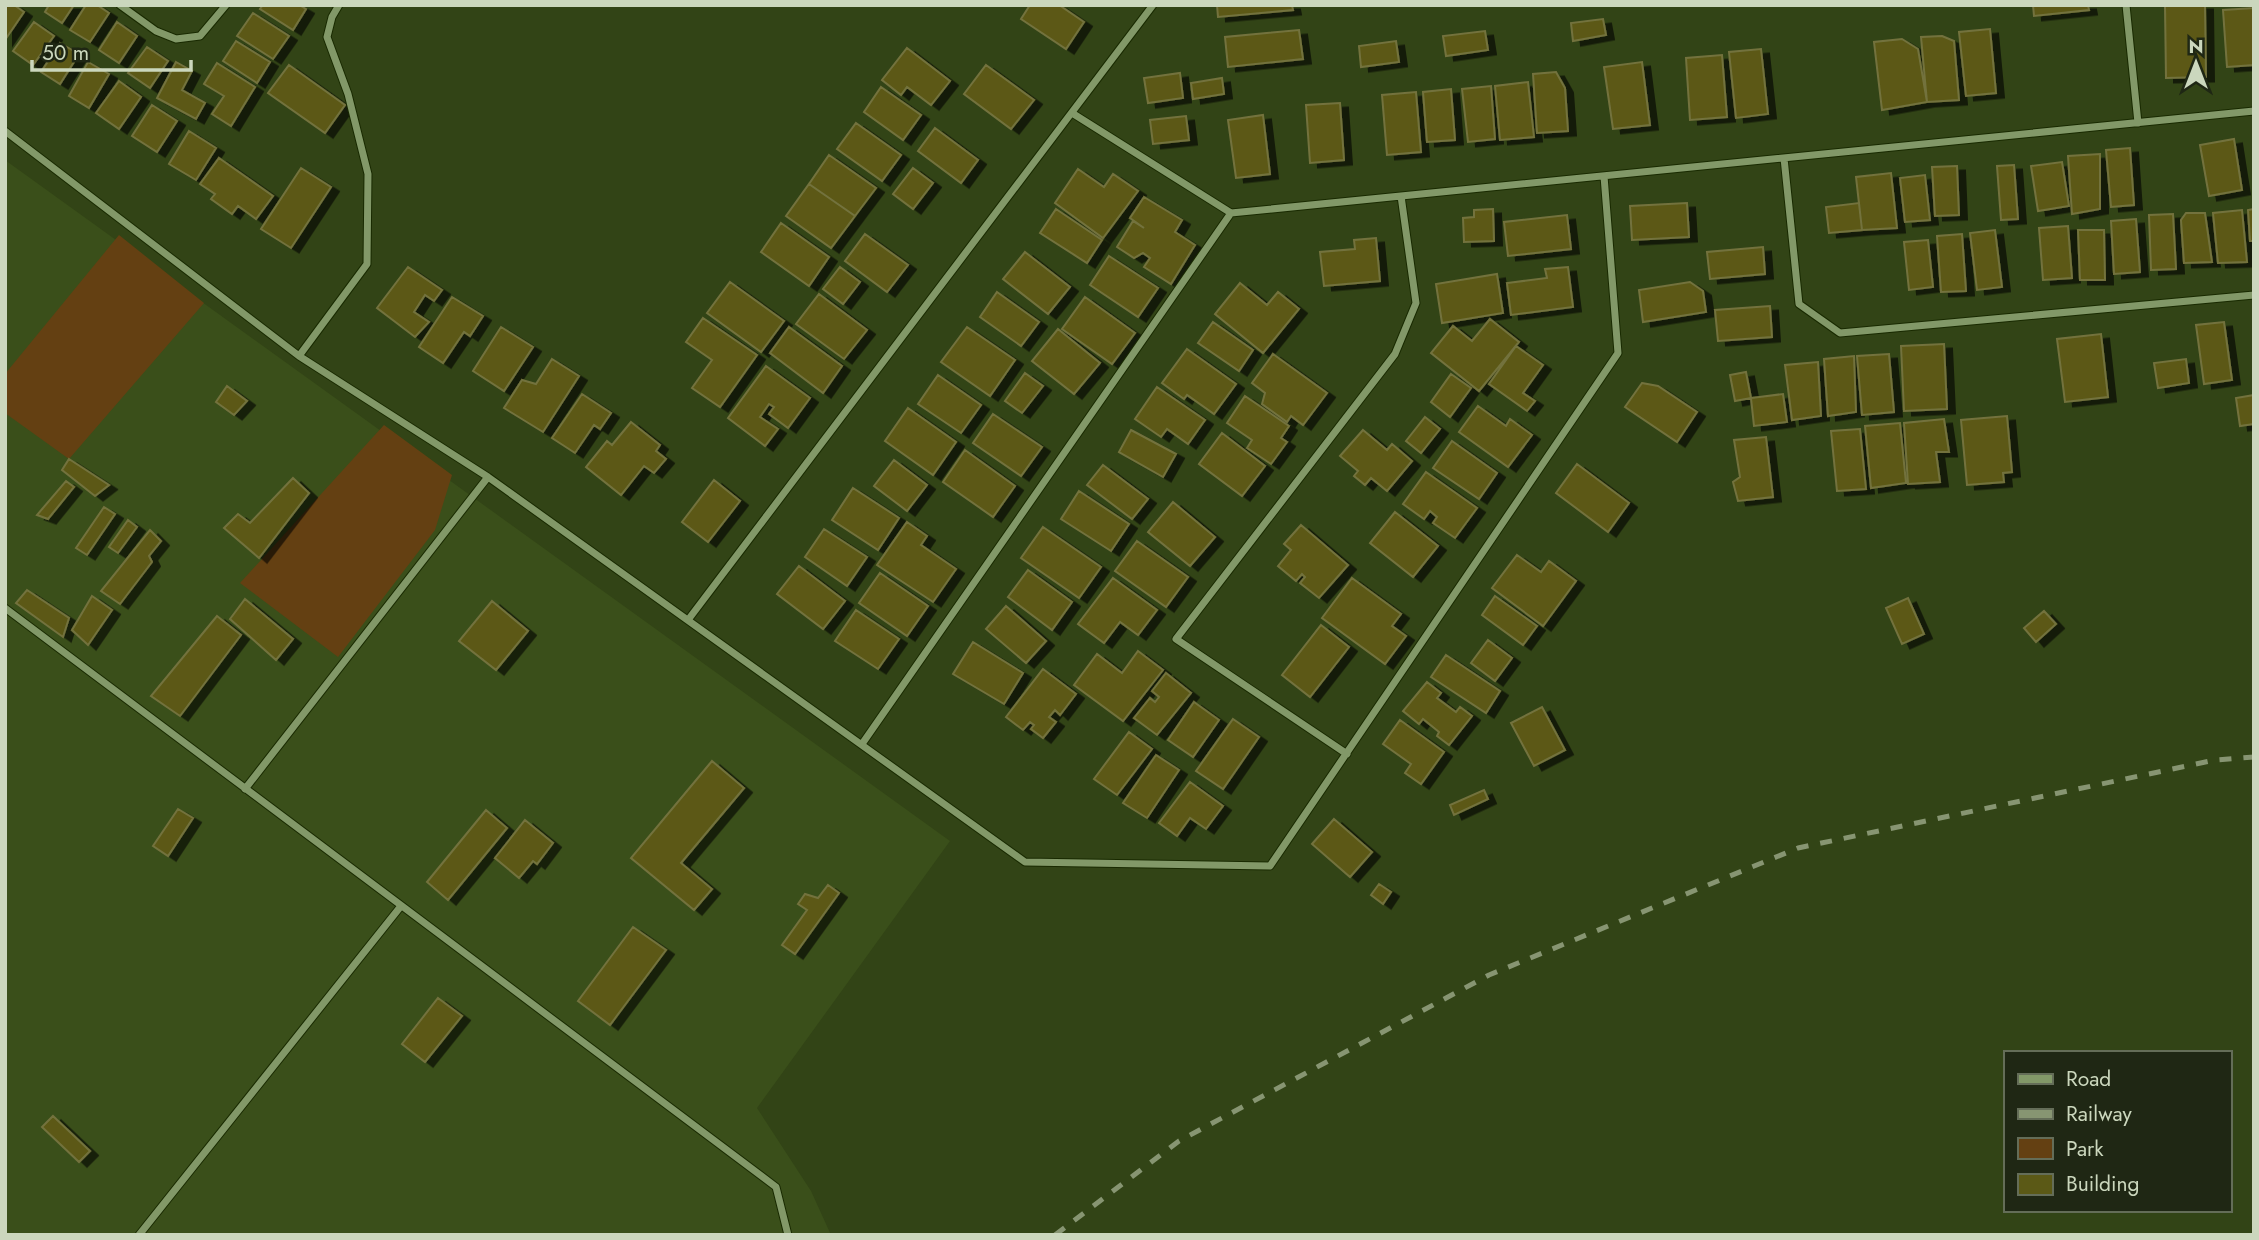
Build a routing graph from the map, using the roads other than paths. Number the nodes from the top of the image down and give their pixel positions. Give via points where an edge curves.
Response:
1 (120, 5) edge
2 (226, 5) edge
3 (340, 5) edge
4 (1153, 5) edge
5 (2126, 5) edge
6 (2254, 111) edge
7 (1072, 113) junction
8 (2138, 123) junction
9 (5, 131) edge
10 (1784, 158) junction
11 (1604, 176) junction
12 (1401, 196) junction
13 (1231, 213) junction
14 (2254, 295) edge
15 (299, 356) junction
16 (488, 477) junction
17 (5, 608) edge
18 (688, 620) junction
19 (862, 744) junction
20 (1347, 754) junction
21 (245, 789) junction
22 (401, 906) junction
23 (139, 1235) edge
24 (788, 1235) edge

1 - 2 street via 156,31 176,39 200,36
3 - 15 street via 327,37 348,94 368,174 367,264
4 - 7 street
5 - 8 street
6 - 8 street
7 - 13 street
7 - 18 street
8 - 10 street
9 - 15 street
10 - 11 street
10 - 14 street via 1799,304 1840,333
11 - 12 street
11 - 20 street via 1618,353
12 - 13 street
12 - 20 street via 1416,303 1395,354 1176,639
13 - 19 street
15 - 16 street
16 - 18 street
16 - 21 street
17 - 21 street
18 - 19 street
19 - 20 street via 1025,862 1270,866
21 - 22 street
22 - 23 street
22 - 24 street via 776,1188

